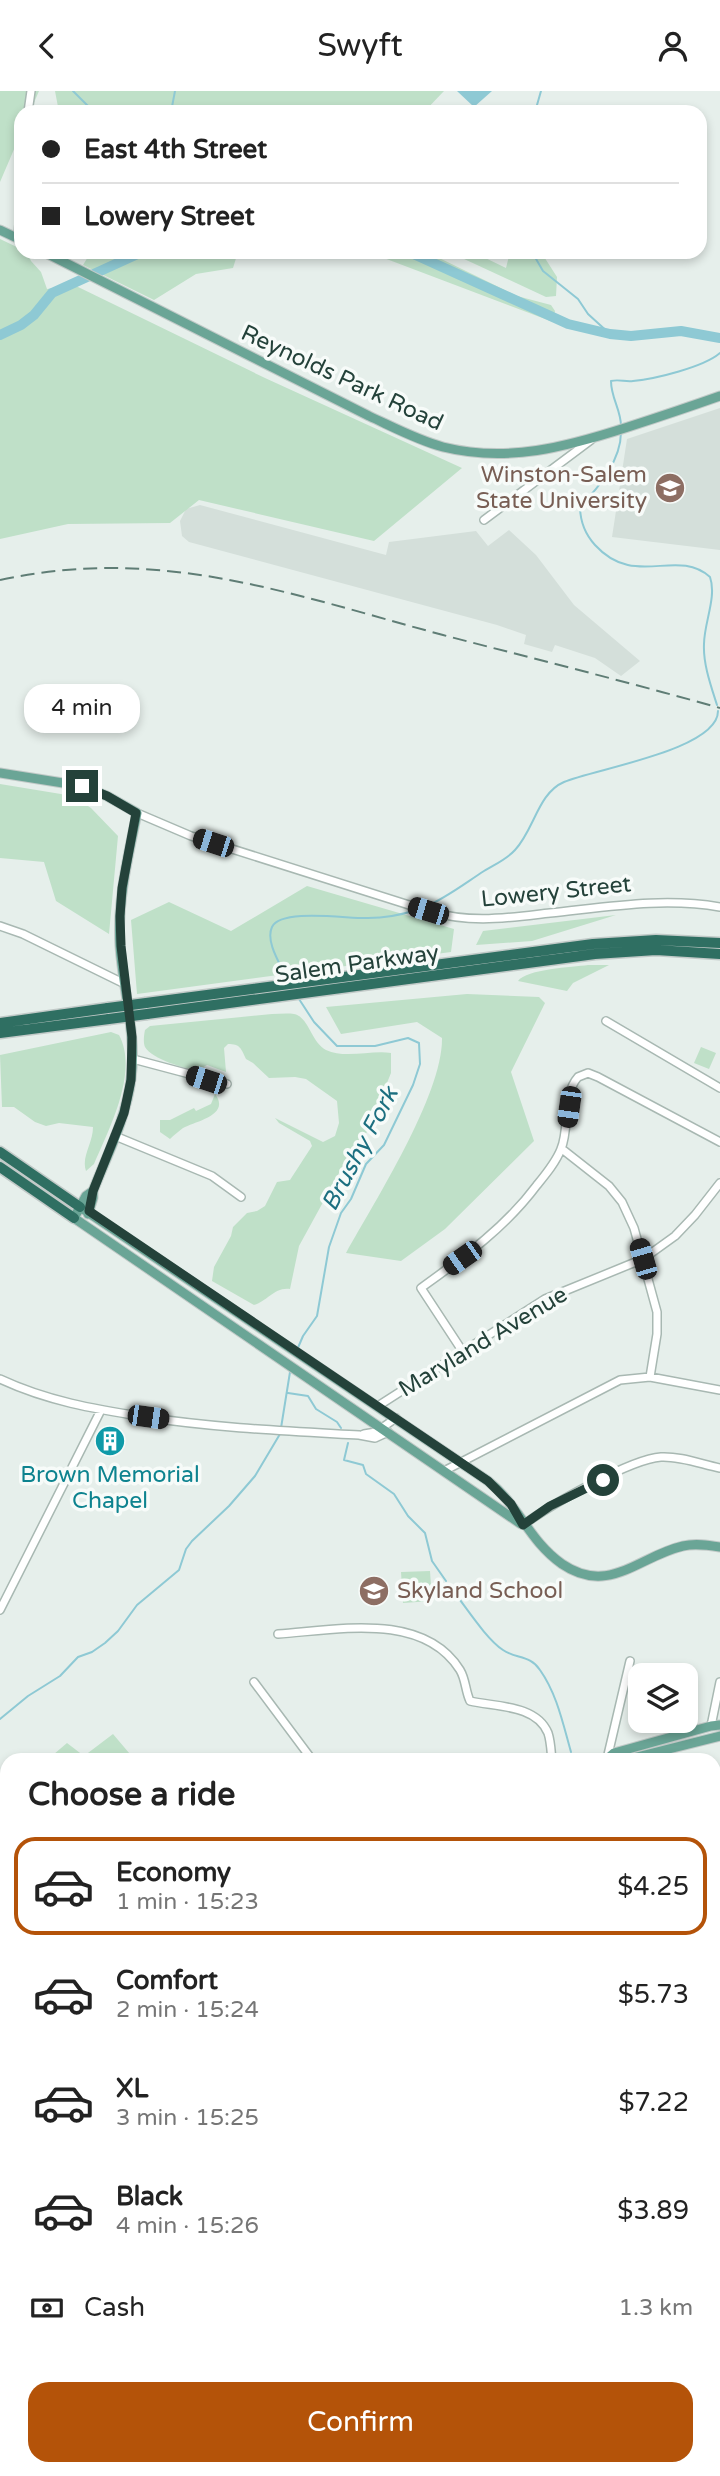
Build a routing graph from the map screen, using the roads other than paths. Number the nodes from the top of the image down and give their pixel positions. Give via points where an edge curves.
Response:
1 (59, 259) edge
2 (720, 396) edge
3 (594, 438) junction
4 (484, 520) dead end
5 (0, 773) edge
6 (136, 813) junction
7 (720, 907) edge
8 (0, 926) edge
9 (720, 943) edge
10 (720, 954) edge
11 (125, 983) junction
12 (331, 984) junction
13 (109, 1014) junction
14 (606, 1021) dead end
15 (0, 1023) edge
16 (4, 1034) edge
17 (133, 1059) junction
18 (227, 1084) dead end
19 (720, 1088) edge
20 (115, 1136) junction
21 (720, 1142) edge
22 (562, 1149) junction
23 (0, 1152) edge
24 (0, 1167) edge
25 (720, 1183) edge
26 (241, 1196) dead end
27 (85, 1209) junction
28 (79, 1221) junction
29 (643, 1259) junction
30 (463, 1352) junction
31 (650, 1377) junction
32 (0, 1380) edge
33 (720, 1390) edge
34 (378, 1406) junction
35 (101, 1410) junction
36 (396, 1418) junction
37 (385, 1429) junction
38 (460, 1462) junction
39 (720, 1468) edge
40 (444, 1471) junction
41 (523, 1525) junction
42 (720, 1546) edge
43 (0, 1610) edge
44 (278, 1634) dead end
45 (629, 1661) dead end
46 (254, 1682) dead end
47 (720, 1682) edge
48 (715, 1726) edge
49 (720, 1736) edge
50 (670, 1749) junction
51 (307, 1753) edge
52 (551, 1753) edge
53 (610, 1753) edge
54 (614, 1753) edge
55 (654, 1753) edge

1 - 3 main road, Reynolds Park Road via 431,444 513,454
2 - 3 main road, Reynolds Park Road
3 - 4 street
5 - 6 main road, Lowery Street via 82,786
6 - 7 street, Lowery Street via 191,836 440,914 482,920 649,902
6 - 11 main road via 121,903
8 - 11 street
9 - 12 highway, Salem Parkway via 614,942
10 - 12 highway, Salem Parkway via 615,952
11 - 17 main road
12 - 13 highway, Salem Parkway, bridge
13 - 15 highway, Salem Parkway
13 - 16 highway, Salem Parkway
14 - 19 street
17 - 18 street
17 - 20 main road via 127,1103
20 - 26 street via 212,1176
20 - 27 main road via 93,1191 86,1196
21 - 22 street via 588,1073 578,1077 572,1089
22 - 29 street via 616,1193 628,1213
22 - 30 street via 506,1223 421,1287
23 - 27 highway
24 - 28 highway
25 - 29 street, Maryland Avenue via 674,1236
27 - 28 main road
27 - 34 main road
28 - 37 main road
29 - 30 street, Maryland Avenue via 553,1295
29 - 31 street via 657,1312
30 - 34 street, Maryland Avenue
31 - 33 street
31 - 38 street via 610,1384
32 - 35 street via 31,1394
34 - 36 main road
35 - 37 street via 195,1424 377,1438
35 - 43 street
36 - 37 street
36 - 38 main road
37 - 40 main road
38 - 40 street
38 - 41 main road via 500,1491
39 - 41 street via 667,1457 649,1459 550,1506
40 - 41 main road
41 - 42 main road via 561,1563 595,1576 620,1573 682,1546
44 - 52 street via 374,1628 419,1638 453,1661 470,1701 519,1709 542,1724
45 - 53 street
46 - 51 street
47 - 48 street
48 - 50 main road via 671,1743
48 - 54 main road
49 - 50 main road
50 - 55 main road

